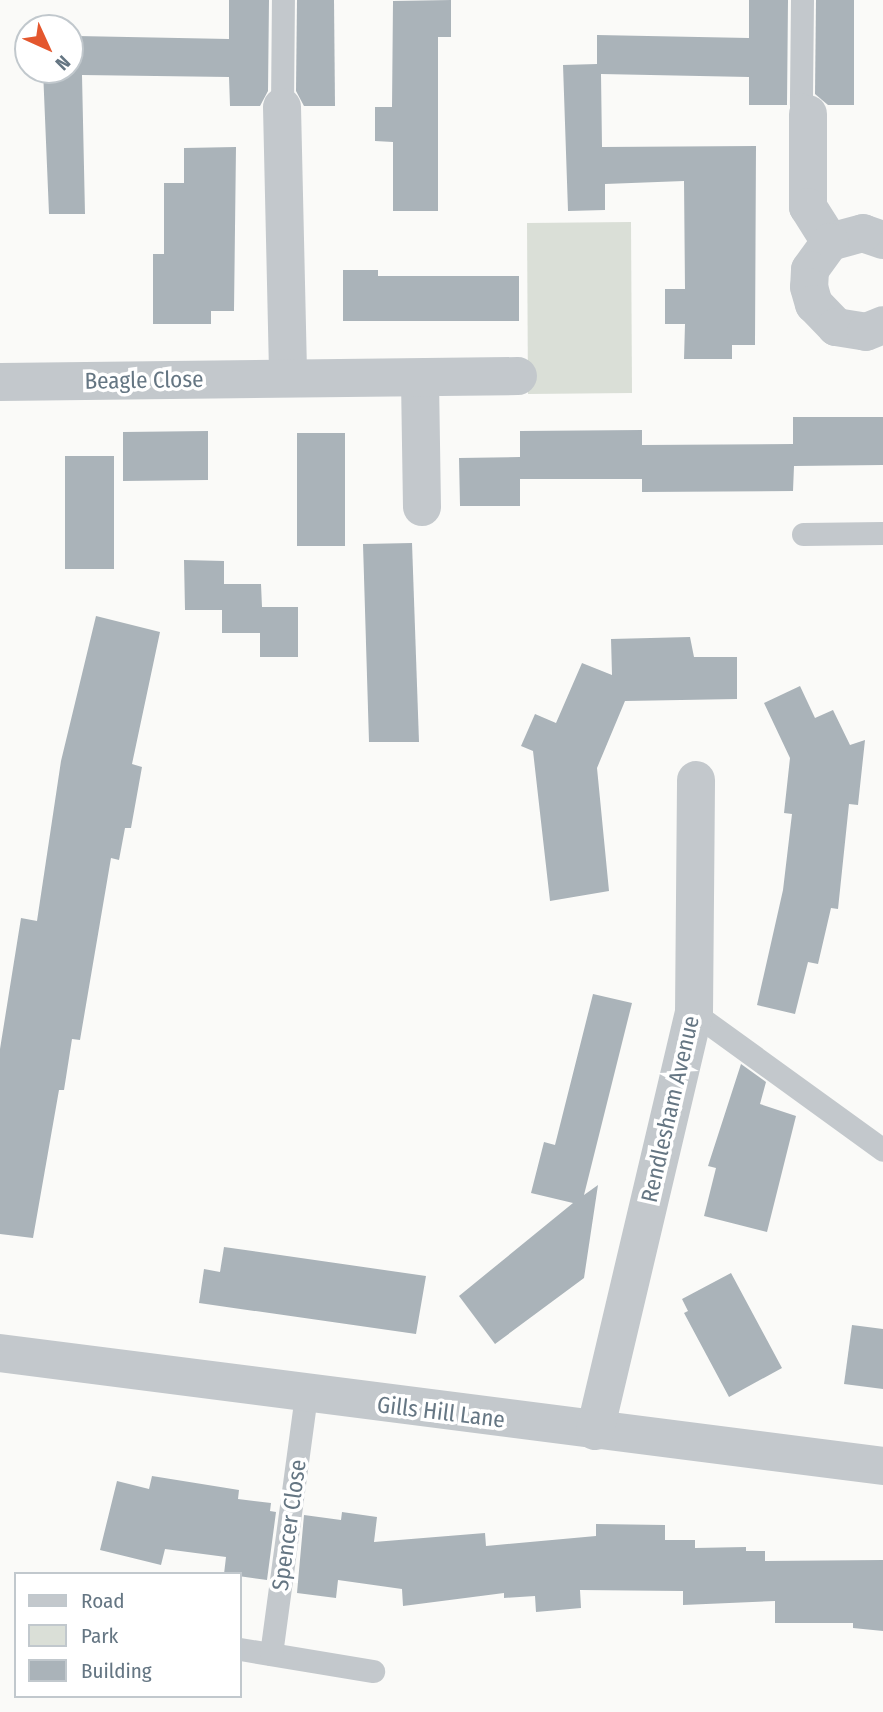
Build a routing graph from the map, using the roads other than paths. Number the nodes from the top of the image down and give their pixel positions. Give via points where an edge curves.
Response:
1 (283, 0) edge
2 (802, 0) edge
3 (282, 107) joint
4 (808, 114) joint
5 (883, 240) edge
6 (830, 242) junction
7 (883, 325) edge
8 (518, 376) dead end
9 (288, 378) junction
10 (420, 380) junction
11 (0, 382) edge
12 (422, 507) dead end
13 (883, 533) edge
14 (803, 534) dead end
15 (696, 780) dead end
16 (694, 1013) junction
17 (883, 1150) edge
18 (0, 1353) edge
19 (306, 1396) junction
20 (595, 1431) junction
21 (883, 1466) edge
22 (242, 1649) edge
23 (271, 1654) junction
24 (373, 1671) dead end

1 - 3 lane
2 - 4 lane via 802,104
3 - 9 street
4 - 6 street via 808,207
5 - 6 street via 863,233
6 - 7 street via 810,270 814,304 823,318 850,332
8 - 10 street, Beagle Close
9 - 10 street, Beagle Close
9 - 11 street, Beagle Close
10 - 12 street
13 - 14 lane
15 - 16 street, Rendlesham Avenue
16 - 17 lane
16 - 20 street, Rendlesham Avenue
18 - 19 street, Gills Hill Lane
19 - 20 street, Gills Hill Lane
19 - 23 lane, Spencer Close
20 - 21 street, Gills Hill Lane
22 - 23 lane
23 - 24 lane

